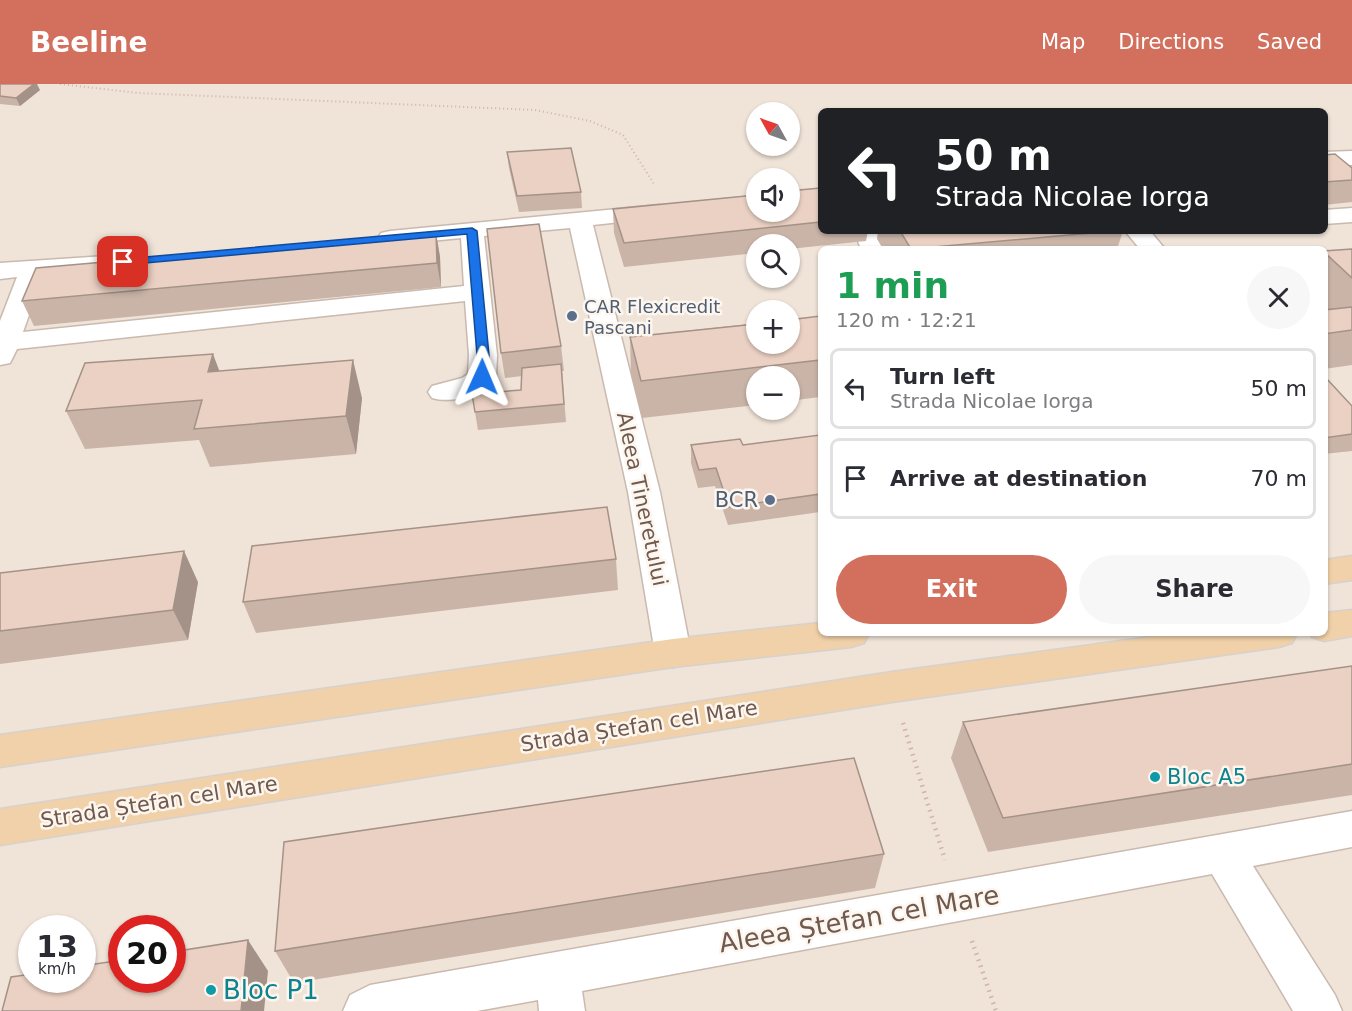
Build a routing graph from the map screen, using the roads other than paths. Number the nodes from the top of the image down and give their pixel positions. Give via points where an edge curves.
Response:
1 (1352, 158) edge
2 (1328, 159) edge
3 (1328, 161) edge
4 (1352, 180) edge
5 (677, 210) edge
6 (1352, 215) edge
7 (1328, 217) edge
8 (580, 221) junction
9 (472, 231) junction
10 (1140, 234) edge
11 (367, 241) edge
12 (1150, 246) edge
13 (146, 261) edge
14 (33, 268) junction
15 (0, 271) edge
16 (477, 292) junction
17 (3, 349) edge
18 (442, 392) dead end
19 (1352, 568) edge
20 (1328, 571) edge
21 (1352, 623) edge
22 (1328, 626) edge
23 (824, 636) edge
24 (1258, 636) edge
25 (674, 653) junction
26 (0, 752) edge
27 (0, 827) edge
28 (1352, 829) edge
29 (1222, 853) junction
30 (560, 992) edge
31 (366, 1011) edge
32 (1319, 1011) edge

1 - 2 street
3 - 4 street
5 - 8 street
6 - 7 street
8 - 9 street
8 - 25 street, Aleea Tineretului via 619,344
9 - 11 street
9 - 16 street
10 - 12 street
13 - 14 street
14 - 15 street
14 - 17 street
16 - 17 street
16 - 18 street via 482,377 472,385
19 - 20 main road
21 - 22 main road
23 - 25 main road
24 - 27 main road, Strada Ștefan cel Mare via 892,687
25 - 26 main road
28 - 29 street, Aleea Ștefan cel Mare
29 - 30 street, Aleea Ștefan cel Mare via 958,901
29 - 32 street
30 - 31 street, Aleea Ștefan cel Mare

